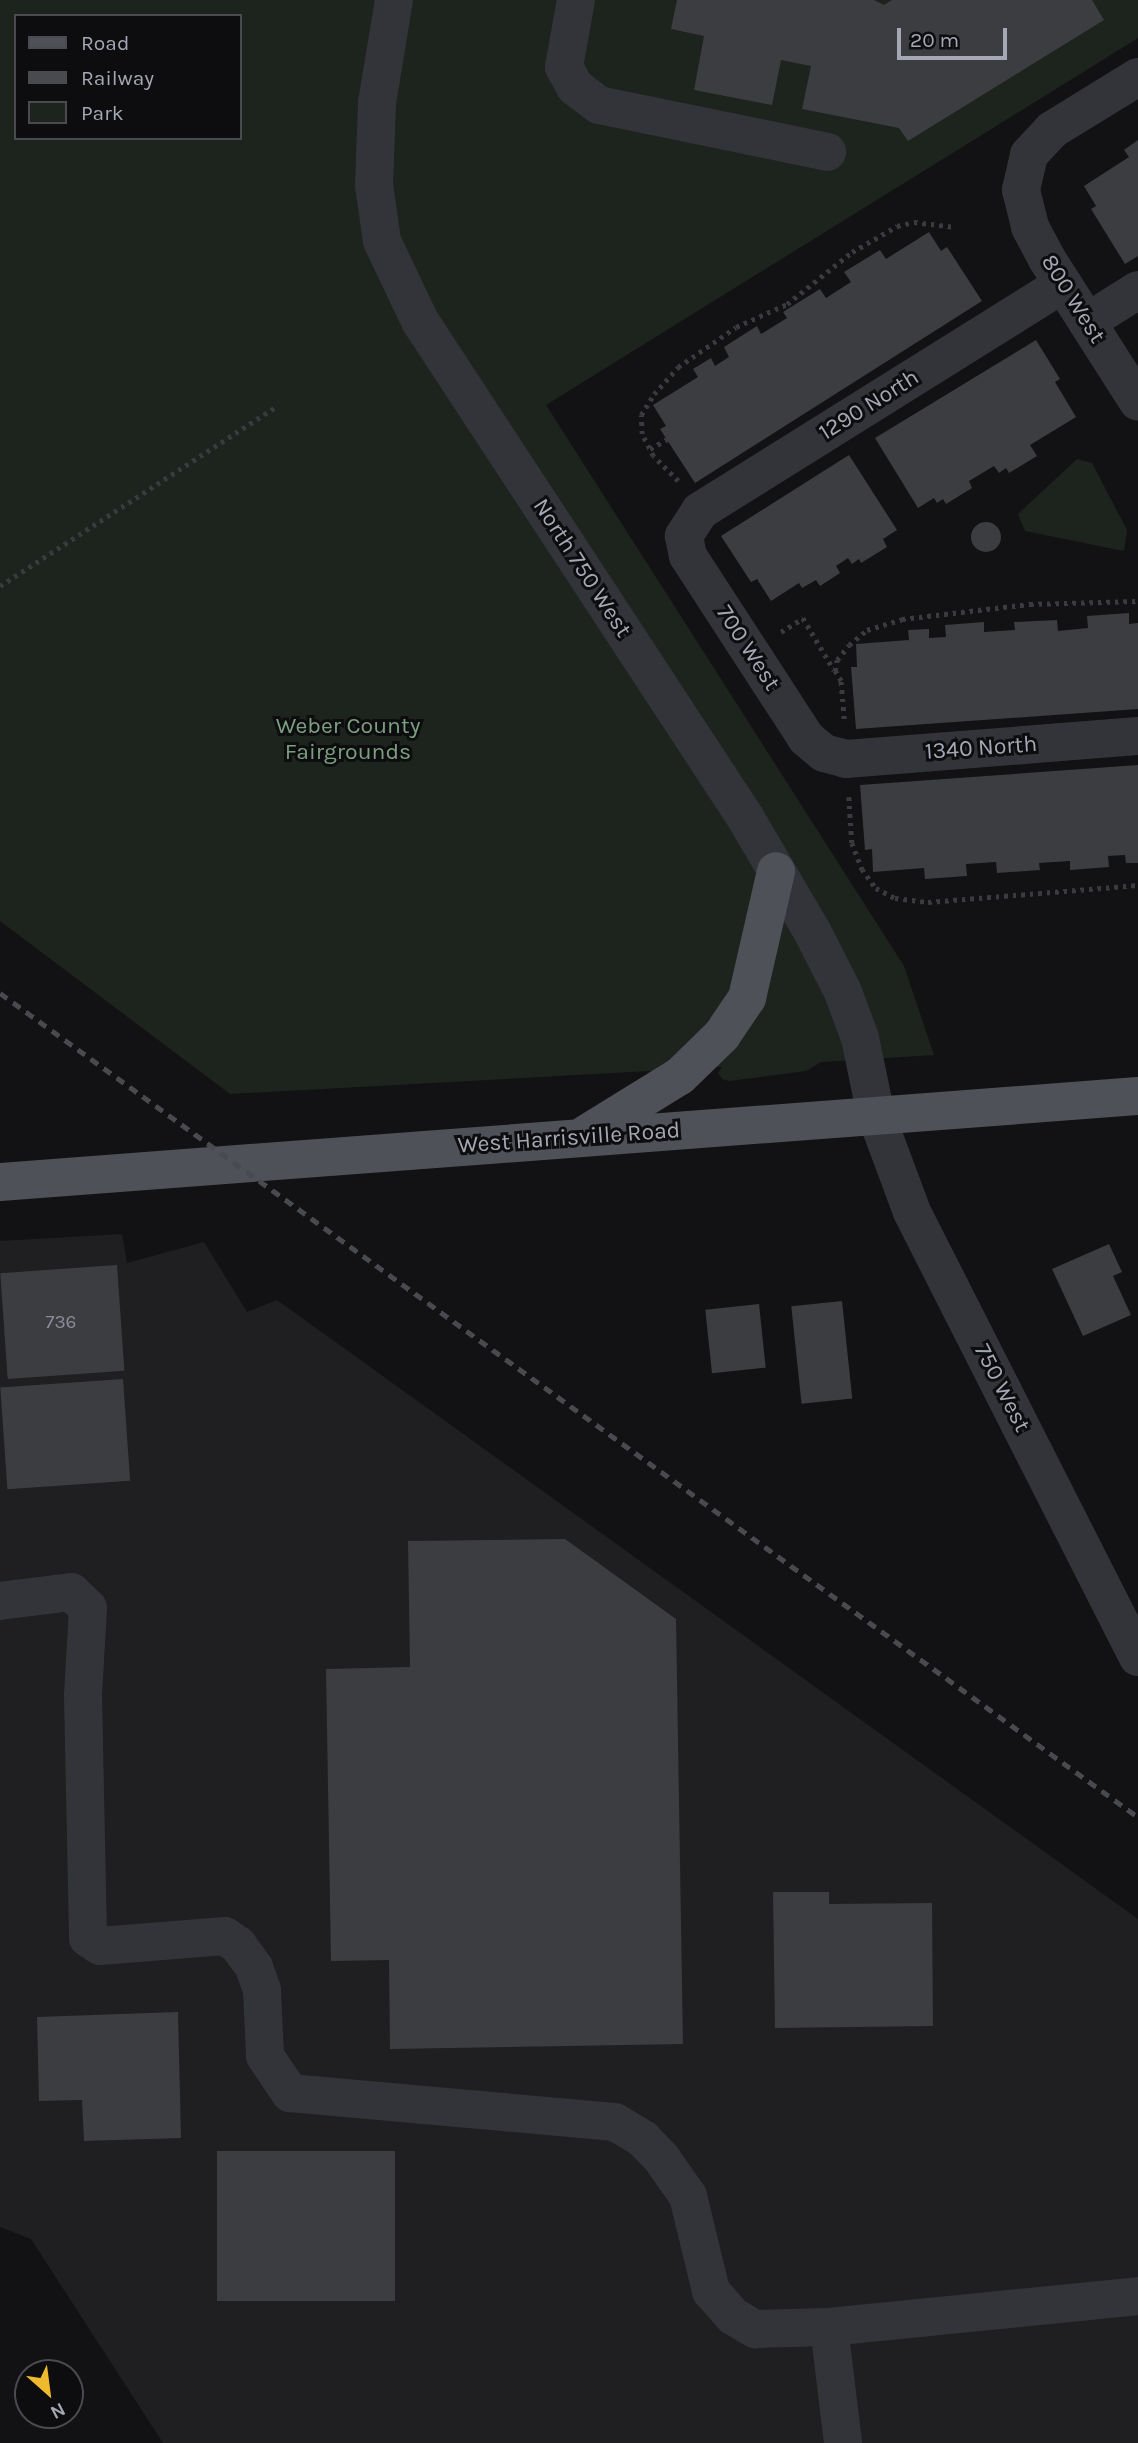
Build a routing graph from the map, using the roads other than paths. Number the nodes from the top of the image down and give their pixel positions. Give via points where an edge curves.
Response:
1 (394, 0) edge
2 (576, 0) edge
3 (1138, 77) edge
4 (827, 152) dead end
5 (1063, 284) junction
6 (1138, 290) edge
7 (1087, 322) junction
8 (1138, 402) edge
9 (684, 536) joint
10 (1138, 736) edge
11 (824, 753) joint
12 (776, 871) junction
13 (1138, 1096) edge
14 (876, 1115) junction
15 (581, 1137) junction
16 (0, 1182) edge
17 (0, 1601) edge
18 (1138, 1657) edge
19 (1138, 2296) edge
20 (829, 2327) junction
21 (843, 2443) edge

1 - 12 street, North 750 West via 377,103 373,185 382,241 420,321
2 - 4 street via 564,67 575,87 598,104
3 - 5 street, 800 West via 1052,130 1029,155 1021,190 1030,227
5 - 7 street, 800 West
5 - 9 street, 1290 North via 700,510
6 - 7 street
7 - 8 street, 800 West
9 - 11 street, 700 West via 688,556 806,738
10 - 11 street, 1340 North via 846,759
12 - 14 street, North 750 West via 844,992 860,1038
12 - 15 main road via 747,999 722,1035 680,1076
13 - 14 main road, West Harrisville Road
14 - 15 main road, West Harrisville Road
14 - 18 street, 750 West via 912,1212
15 - 16 main road, West Harrisville Road
17 - 20 street via 71,1592 88,1608 83,1696 88,1938 100,1947 225,1936 238,1945 254,1967 262,1990 265,2056 290,2093 615,2122 643,2138 688,2196 711,2291 733,2316 755,2329
19 - 20 street
20 - 21 street

